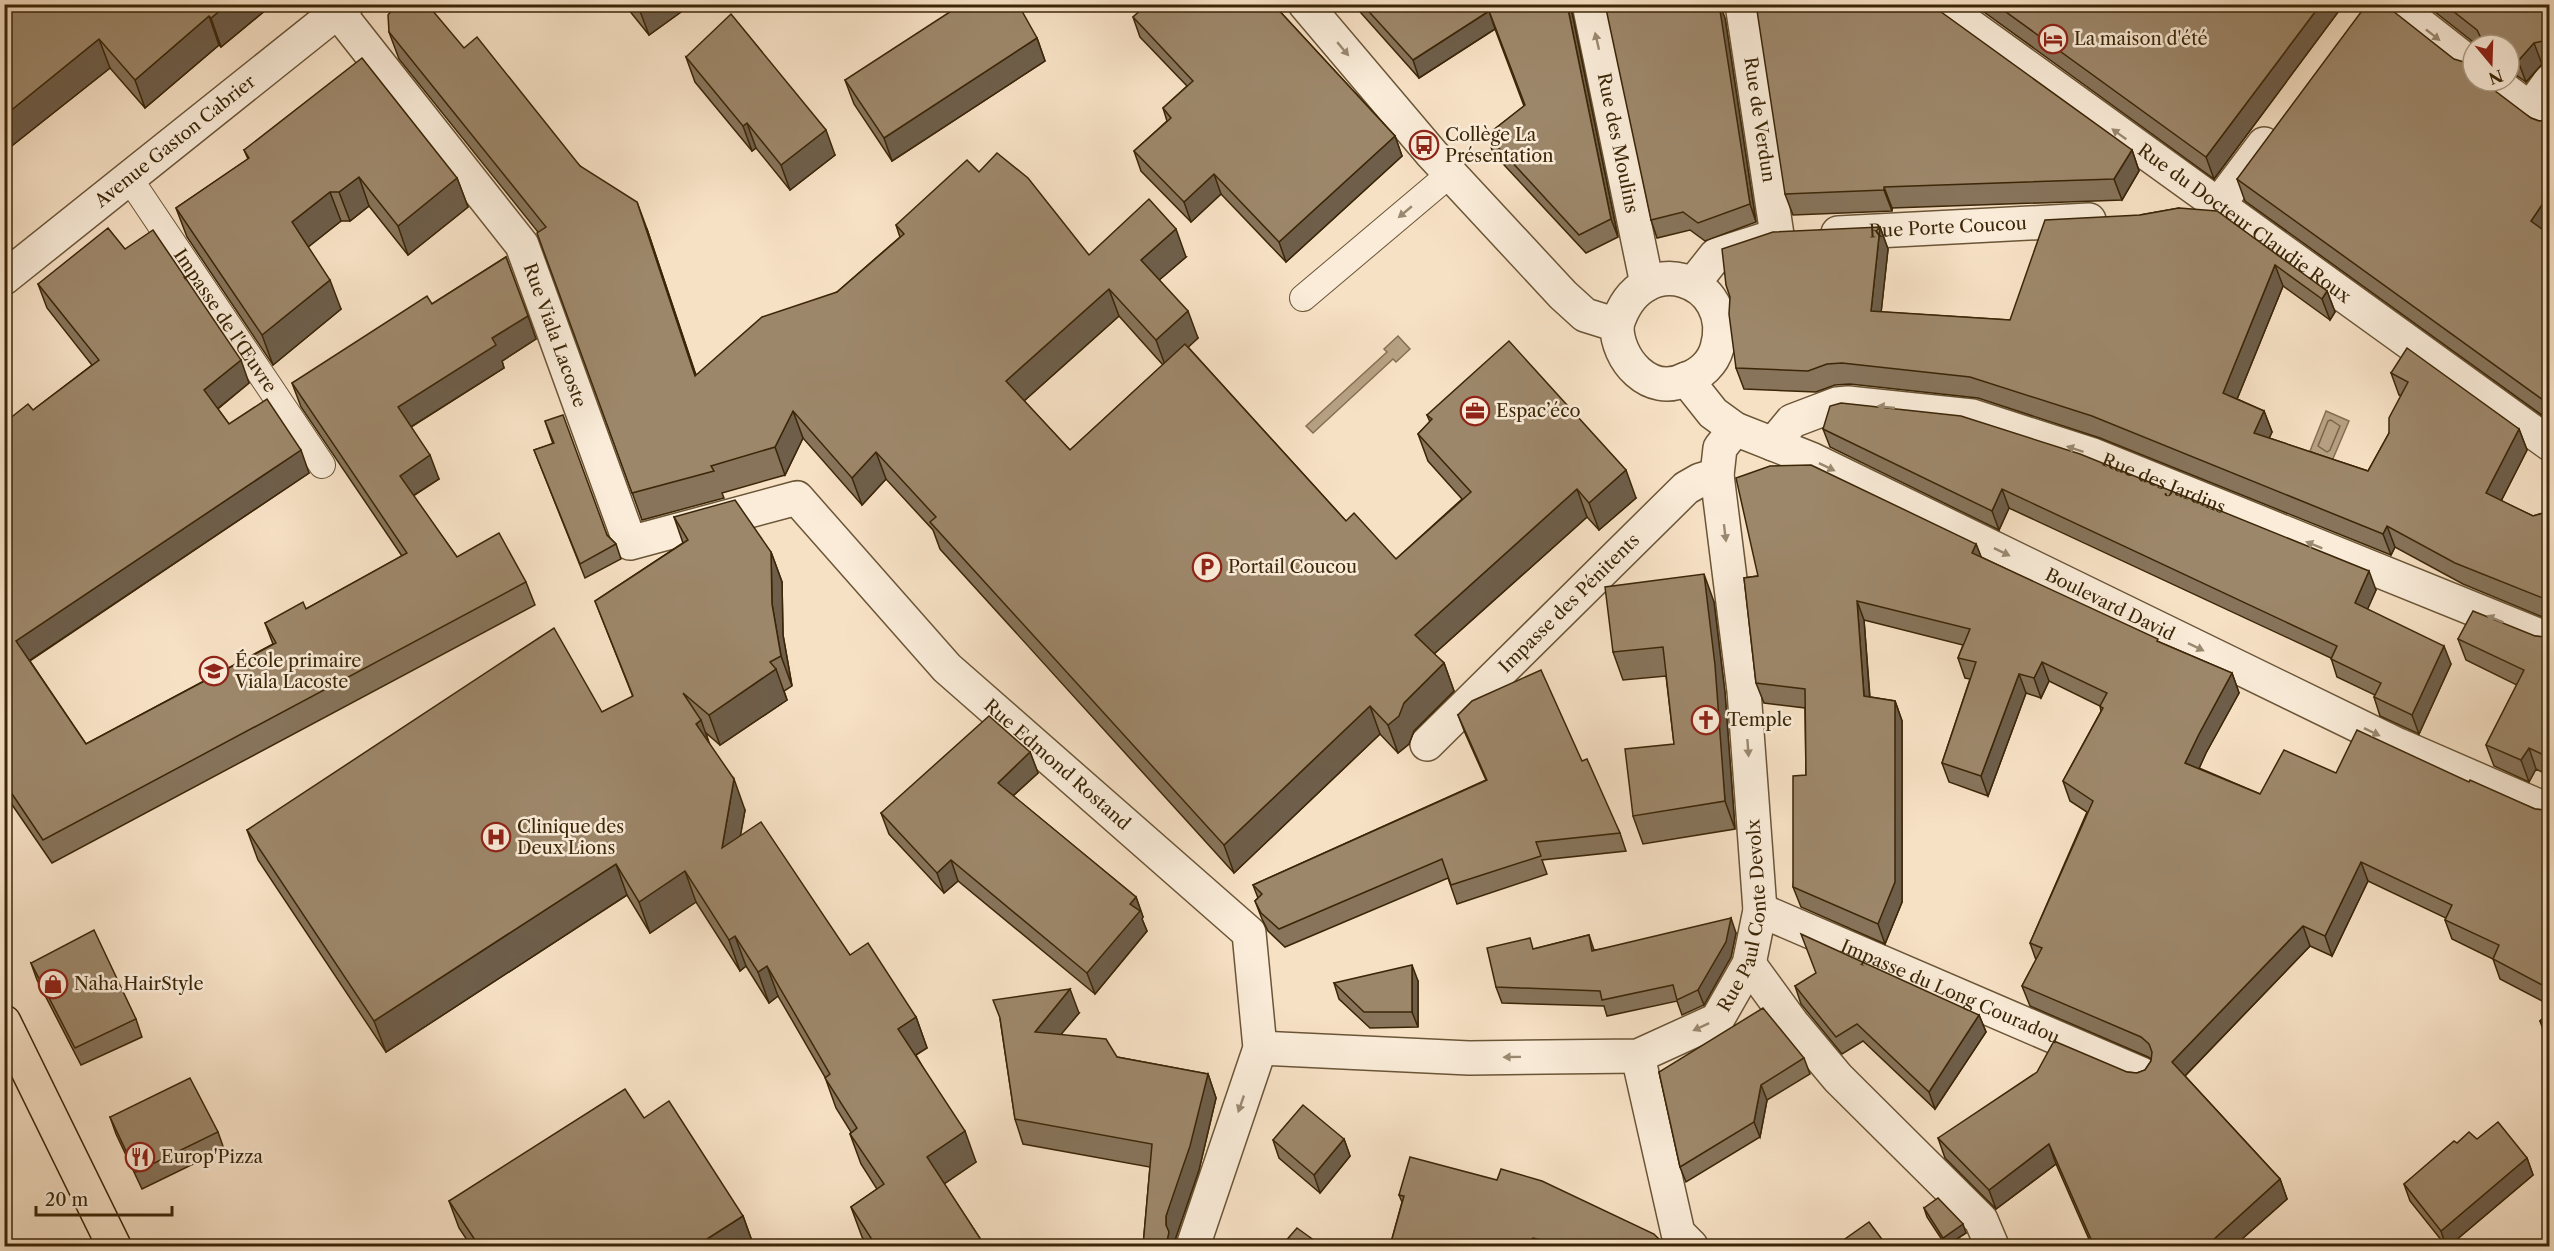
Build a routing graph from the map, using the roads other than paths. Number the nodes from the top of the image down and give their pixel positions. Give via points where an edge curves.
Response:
1 (1305, 4) edge
2 (1589, 4) edge
3 (1742, 4) edge
4 (1940, 4) edge
5 (2375, 6) edge
6 (343, 8) edge
7 (2461, 59) edge
8 (2550, 81) edge
9 (2509, 93) edge
10 (2540, 117) edge
11 (2281, 121) edge
12 (1450, 174) junction
13 (129, 178) junction
14 (2218, 205) junction
15 (2177, 212) edge
16 (2123, 219) edge
17 (1797, 234) junction
18 (4, 278) edge
19 (1647, 284) junction
20 (1693, 284) junction
21 (1303, 298) dead end
22 (1617, 325) junction
23 (1686, 380) junction
24 (1735, 429) junction
25 (1773, 444) junction
26 (2550, 444) edge
27 (322, 465) dead end
28 (1717, 475) junction
29 (797, 498) joint
30 (2550, 640) edge
31 (1428, 744) dead end
32 (2550, 811) edge
33 (1760, 910) junction
34 (1749, 964) junction
35 (4, 1022) edge
36 (1260, 1048) junction
37 (1638, 1056) junction
38 (2141, 1074) edge
39 (114, 1246) edge
40 (1193, 1246) edge
41 (1691, 1246) edge
42 (1992, 1246) edge

1 -> 12 street
19 -> 2 street, Rue des Moulins
3 - 17 street, Rue de Verdun
14 -> 4 street, Rue du Docteur Claudie Roux
5 -> 7 street
6 - 13 street, Avenue Gaston Cabrier
6 - 29 street, Rue Viala Lacoste via 522,245 630,543
8 - 10 street
9 - 10 street
11 - 14 street
12 -> 21 lane
12 - 22 street via 1585,315
13 - 18 street, Avenue Gaston Cabrier
13 - 27 lane, Impasse de l'Œuvre
14 - 15 street
14 - 26 street, Rue du Docteur Claudie Roux
16 - 17 street, Rue Porte Coucou
17 - 20 street, Rue Porte Coucou via 1716,255
19 - 20 street via 1678,279
19 - 22 street via 1632,293
20 - 23 street via 1715,307 1720,338 1716,354 1706,367
22 - 23 street via 1618,346 1638,373 1658,382
23 - 24 street, Boulevard David via 1713,413
24 - 25 street, Boulevard David
24 - 28 street, Rue Paul Conte Devolx via 1720,448
30 -> 25 street, Rue des Jardins via 2093,455 1972,416 1837,404 1792,421
25 -> 32 street, Boulevard David via 2398,744
28 - 31 street, Impasse des Pénitents via 1686,488
28 -> 33 street, Rue Paul Conte Devolx via 1744,692
29 - 36 street, Rue Edmond Rostand via 947,669 1249,933
33 - 34 street, Rue Paul Conte Devolx
33 - 38 street, Impasse du Long Couradou
34 -> 37 street, Rue Paul Conte Devolx via 1717,1020
34 - 42 street via 1838,1078 1981,1220
35 - 39 main road
37 -> 36 street, Rue Paul Conte Devolx via 1469,1058
36 -> 40 street
37 - 41 street via 1678,1233

